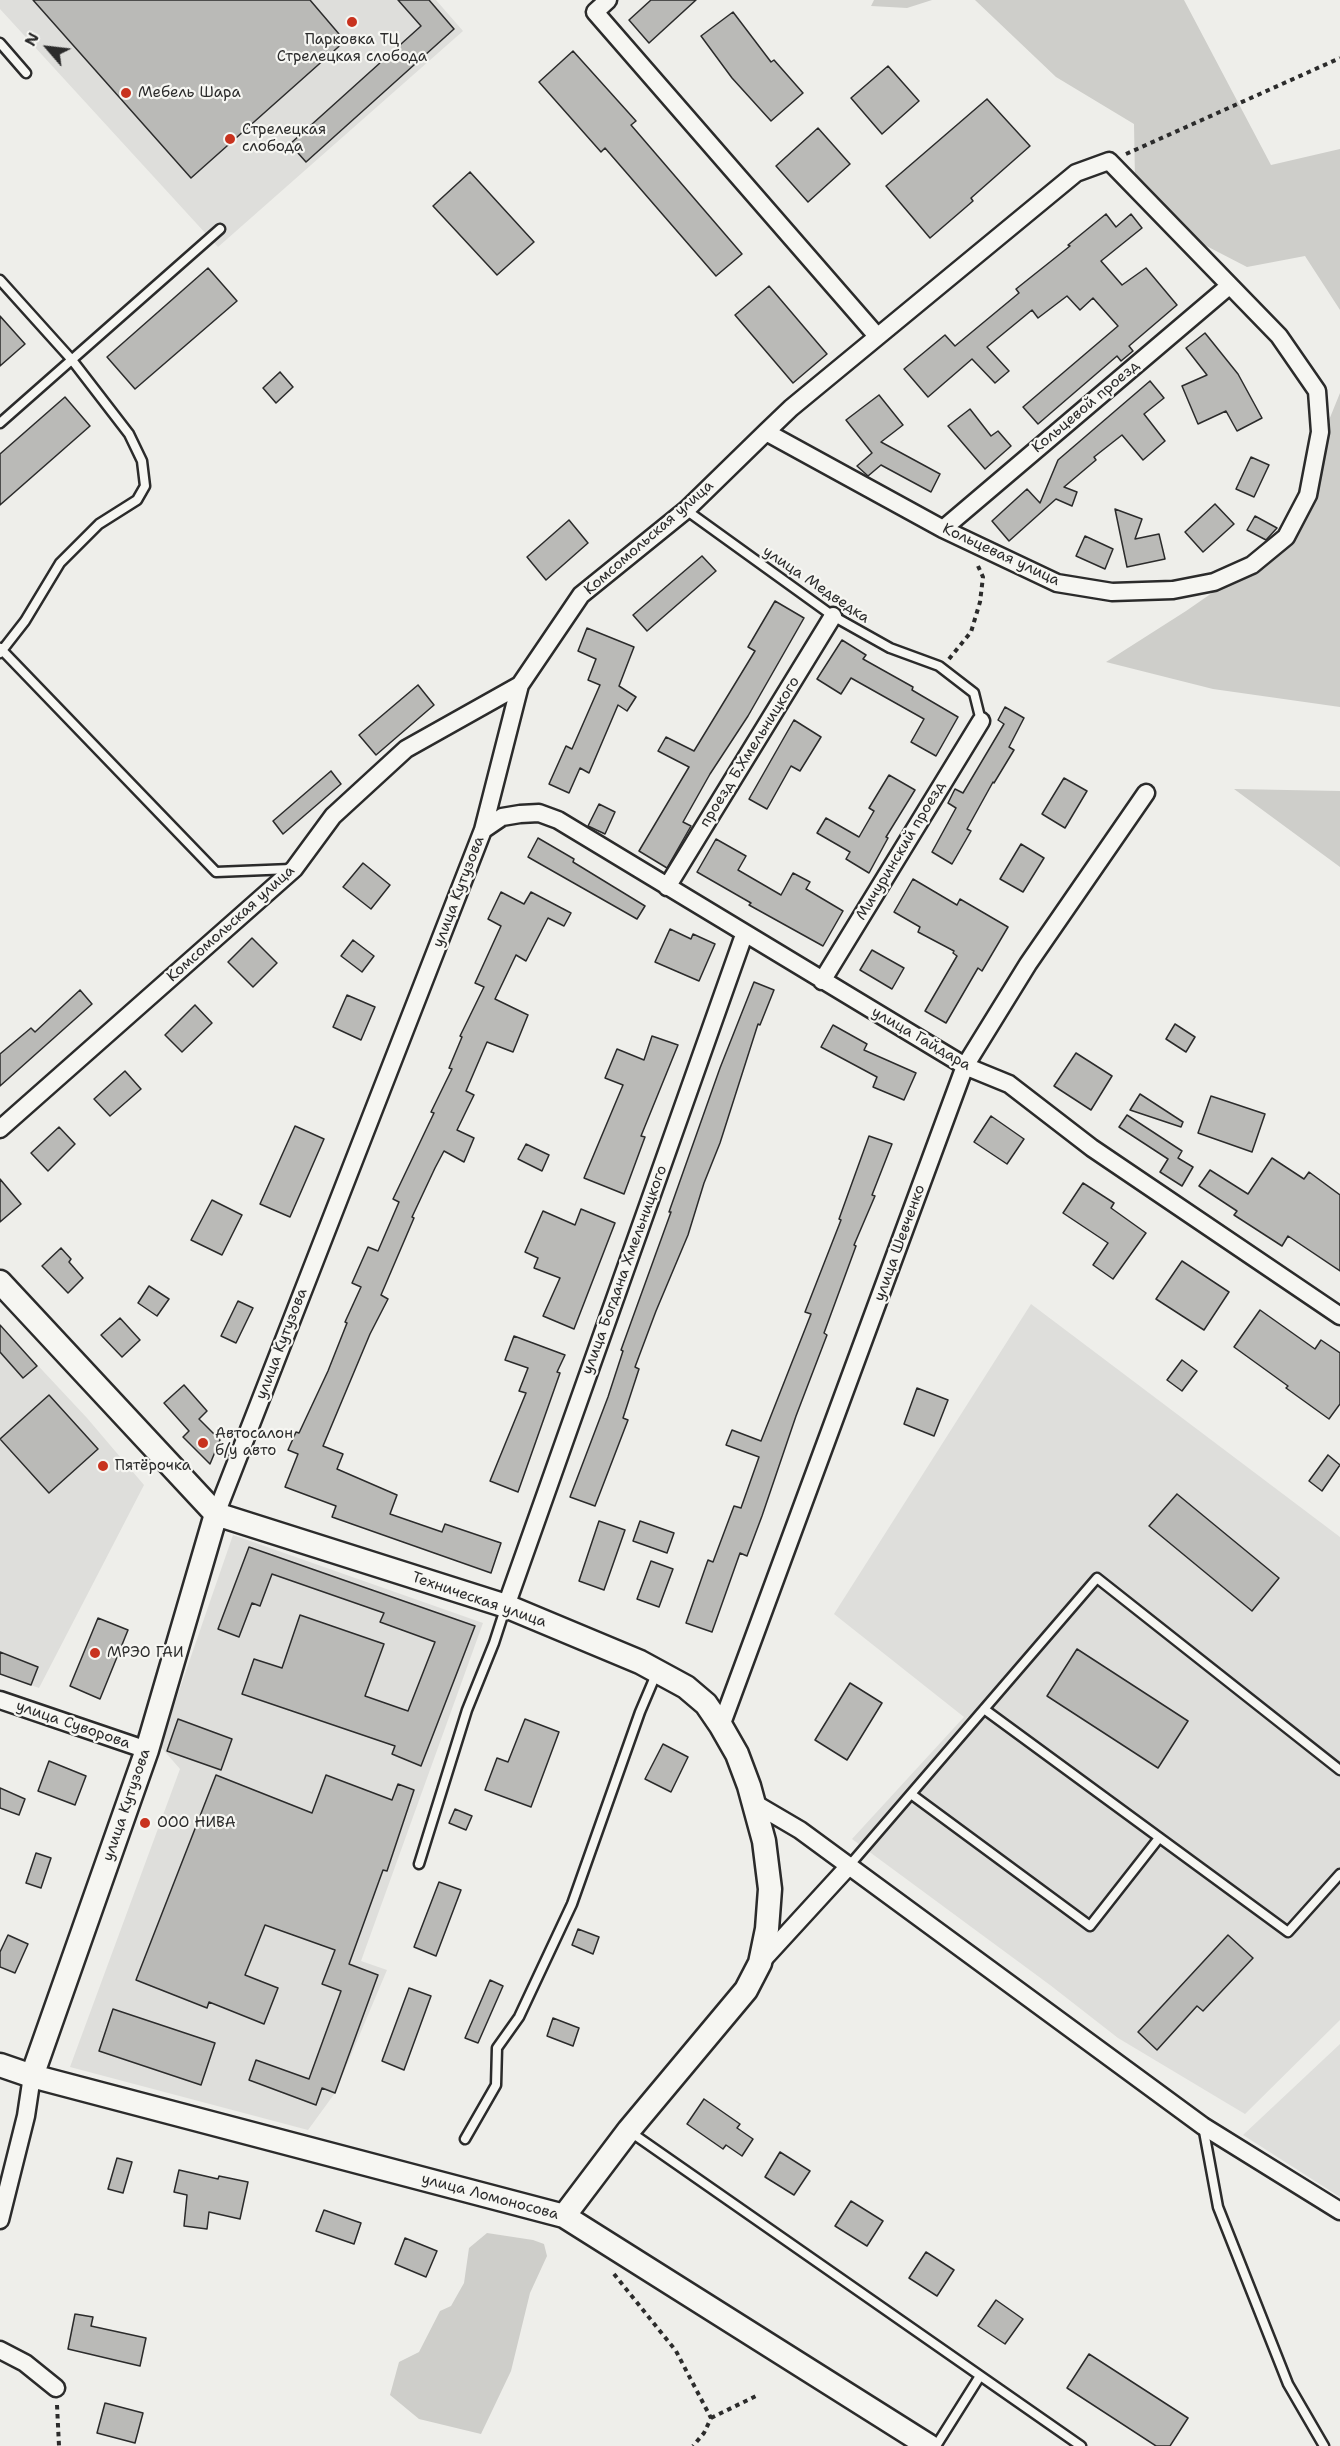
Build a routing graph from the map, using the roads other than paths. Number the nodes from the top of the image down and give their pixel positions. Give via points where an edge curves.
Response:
1 (608, 0) edge
2 (0, 43) edge
3 (26, 73) dead end
4 (1109, 161) joint
5 (220, 230) dead end
6 (0, 280) edge
7 (1229, 286) junction
8 (877, 336) junction
9 (72, 360) junction
10 (1, 419) edge
11 (766, 432) junction
12 (686, 510) junction
13 (943, 529) junction
14 (833, 616) junction
15 (1, 650) edge
16 (520, 685) junction
17 (981, 721) joint
18 (1146, 793) dead end
19 (483, 830) junction
20 (294, 869) junction
21 (667, 887) junction
22 (744, 935) junction
23 (822, 981) junction
24 (965, 1066) junction
25 (0, 1130) edge
26 (0, 1282) edge
27 (1340, 1316) edge
28 (216, 1514) junction
29 (507, 1606) junction
30 (657, 1671) junction
31 (0, 1700) edge
32 (984, 1709) junction
33 (721, 1726) junction
34 (147, 1750) junction
35 (1340, 1770) edge
36 (911, 1794) junction
37 (754, 1803) junction
38 (1159, 1838) junction
39 (419, 1864) dead end
40 (848, 1867) junction
41 (1340, 1874) edge
42 (760, 1963) junction
43 (0, 2065) edge
44 (32, 2076) junction
45 (1203, 2126) junction
46 (629, 2130) junction
47 (465, 2139) dead end
48 (1340, 2211) edge
49 (564, 2216) junction
50 (0, 2220) edge
51 (0, 2350) edge
52 (980, 2376) junction
53 (56, 2388) road end
54 (929, 2446) edge
55 (936, 2446) edge
56 (1081, 2446) edge
57 (1324, 2446) edge

1 - 8 street via 595,12
2 - 3 lane
4 - 7 street, Кольцевая улица
4 - 8 street, Комсомольская улица via 1076,173
5 - 9 lane
6 - 9 lane
7 - 13 street, Кольцевой проезд
7 - 13 street, Кольцевая улица via 1279,336 1317,391 1320,432 1308,495 1286,537 1252,565 1214,582 1173,590 1112,592 1057,583
8 - 11 street, Комсомольская улица
9 - 10 lane
9 - 15 lane via 129,434 142,461 145,486 137,500 99,524 60,564 26,621
11 - 12 street, Комсомольская улица
11 - 13 street, Кольцевая улица
12 - 14 lane, улица Медведка
12 - 16 street, Комсомольская улица via 581,595
14 - 17 lane, улица Медведка via 890,648 939,666 974,693
14 - 21 street, проезд Б.Хмельницкого
15 - 20 lane via 216,872
16 - 19 street, улица Кутузова
16 - 20 street, Комсомольская улица via 406,749 333,816
17 - 23 street, Мичуринский проезд
18 - 24 street, улица Шевченко via 1028,964
19 - 21 street, улица Гайдара via 502,817 539,813 558,820
19 - 28 street, улица Кутузова
20 - 25 street, Комсомольская улица
21 - 22 street, улица Гайдара
22 - 23 street, улица Гайдара
22 - 29 street, улица Богдана Хмельницкого
23 - 24 street, улица Гайдара
24 - 27 street, улица Гайдара via 1010,1084 1092,1148
24 - 33 street, улица Шевченко
26 - 28 main road
28 - 29 main road, Техническая улица
28 - 34 main road, улица Кутузова
29 - 30 main road, Техническая улица
29 - 39 lane via 467,1710
30 - 33 main road, Техническая улица via 700,1699
30 - 47 lane via 572,1904 519,2017 497,2048 496,2085
31 - 34 street, улица Суворова
32 - 35 lane via 1097,1578
32 - 36 lane
32 - 38 lane
33 - 37 main road, Техническая улица via 737,1754
34 - 44 main road, улица Кутузова
36 - 38 lane via 1090,1926
36 - 40 lane
37 - 40 street via 800,1830
37 - 42 main road, Техническая улица via 770,1889
38 - 41 lane via 1287,1932
40 - 42 street
40 - 45 street
42 - 46 main road, Техническая улица via 746,1990
43 - 44 main road, улица Ломоносова
44 - 49 main road, улица Ломоносова
44 - 50 street
45 - 48 street
45 - 57 lane via 1218,2207 1288,2384
46 - 49 main road, Техническая улица
46 - 52 lane
49 - 54 main road, улица Ломоносова
51 - 53 street via 25,2363
52 - 55 lane
52 - 56 lane

